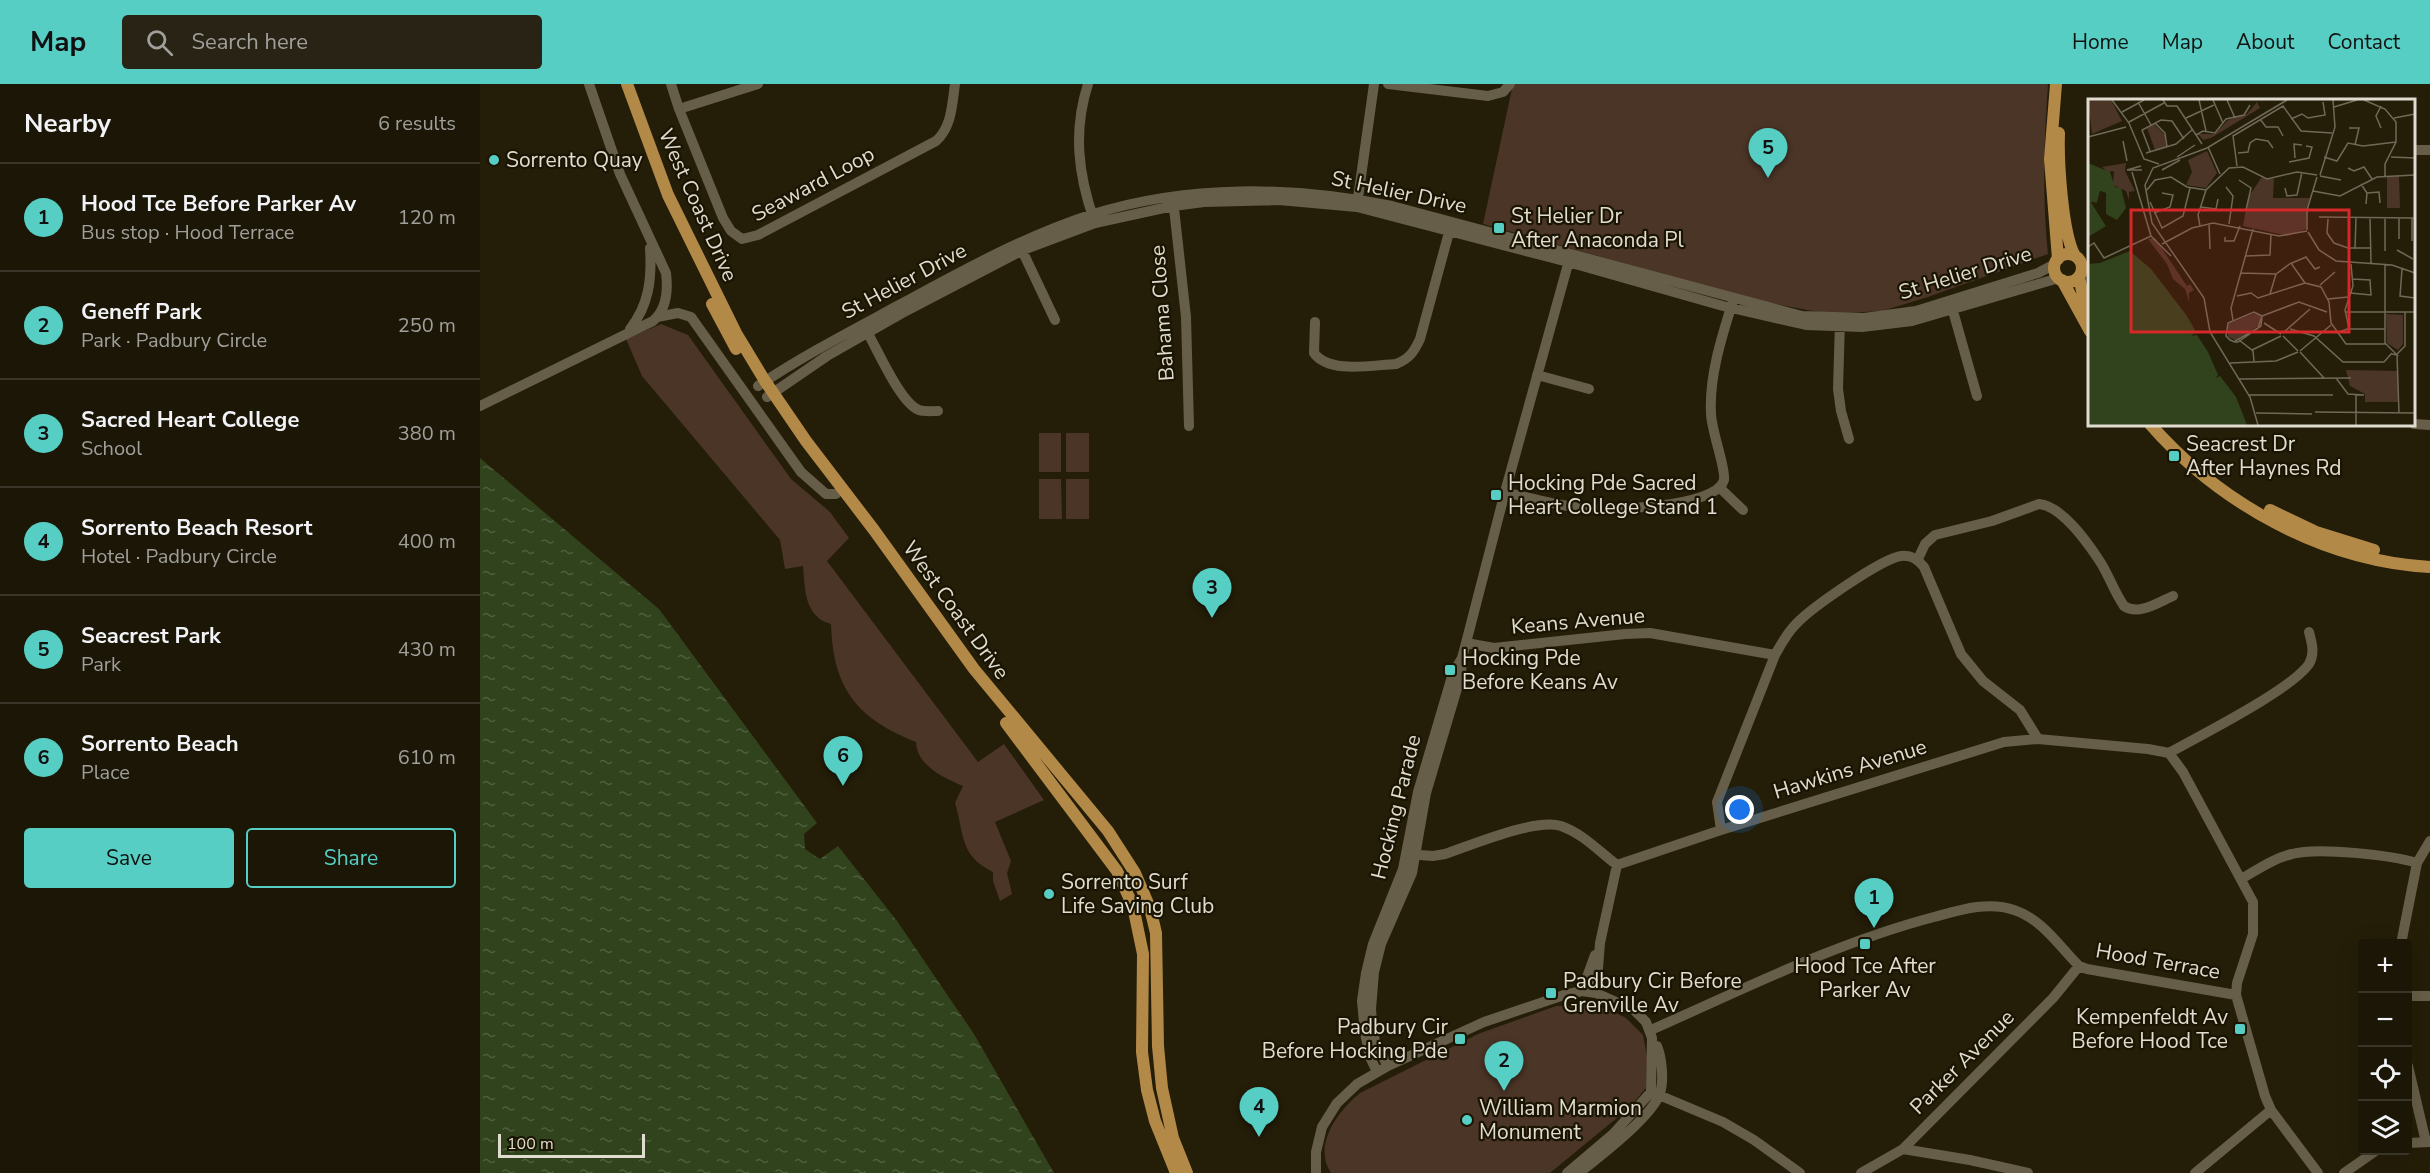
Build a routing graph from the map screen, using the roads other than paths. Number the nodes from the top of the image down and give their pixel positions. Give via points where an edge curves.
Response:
1 (589, 84) edge
2 (619, 84) edge
3 (627, 84) edge
4 (671, 84) edge
5 (758, 84) edge
6 (955, 84) edge
7 (1088, 84) edge
8 (1374, 84) edge
9 (1388, 84) edge
10 (1510, 84) edge
11 (2056, 84) edge
12 (2064, 84) edge
13 (679, 109) junction
14 (1173, 202) junction
15 (1358, 203) junction
16 (1094, 219) junction
17 (1451, 227) junction
18 (650, 242) junction
19 (1021, 246) junction
20 (2075, 256) junction
21 (1569, 258) junction
22 (2056, 262) junction
23 (2079, 277) junction
24 (2061, 279) junction
25 (1732, 303) junction
26 (1952, 306) junction
27 (2088, 309) edge
28 (657, 318) junction
29 (1054, 320) dead end
30 (1315, 322) dead end
31 (1840, 323) junction
32 (2088, 327) edge
33 (866, 330) junction
34 (627, 332) junction
35 (1537, 375) junction
36 (762, 383) junction
37 (1589, 389) dead end
38 (770, 395) junction
39 (1977, 396) dead end
40 (480, 406) edge
41 (938, 411) dead end
42 (2415, 424) edge
43 (2430, 425) edge
44 (1189, 426) dead end
45 (2152, 426) edge
46 (2164, 426) edge
47 (1850, 439) dead end
48 (1720, 488) junction
49 (1505, 492) junction
50 (836, 494) junction
51 (1743, 510) dead end
52 (1912, 558) junction
53 (2430, 559) edge
54 (2430, 567) edge
55 (2173, 596) dead end
56 (2309, 632) dead end
57 (1466, 643) junction
58 (1775, 655) junction
59 (2038, 739) junction
60 (2169, 753) junction
61 (1721, 830) junction
62 (2430, 841) edge
63 (1412, 854) junction
64 (2417, 863) junction
65 (1617, 865) junction
66 (2241, 879) junction
67 (2402, 939) edge
68 (1600, 943) junction
69 (2079, 966) junction
70 (1582, 991) junction
71 (1596, 993) junction
72 (2236, 995) junction
73 (2412, 996) edge
74 (2430, 996) edge
75 (1651, 1034) junction
76 (1388, 1066) junction
77 (1377, 1072) junction
78 (2412, 1081) edge
79 (1655, 1093) junction
80 (2271, 1110) junction
81 (2428, 1142) edge
82 (2412, 1143) edge
83 (1903, 1149) junction
84 (2370, 1155) edge
85 (1176, 1173) edge
86 (1187, 1173) edge
87 (1316, 1173) edge
88 (1567, 1173) edge
89 (1579, 1173) edge
90 (1800, 1173) edge
91 (1861, 1173) edge
92 (2028, 1173) edge
93 (2195, 1173) edge
94 (2318, 1173) edge
95 (2344, 1173) edge

1 - 18 street via 614,159
2 - 36 main road, West Coast Drive via 664,204 727,333
3 - 36 main road, West Coast Drive via 668,195
4 - 13 street, Seaward Loop
5 - 13 street
6 - 13 street, Seaward Loop via 948,125 936,141 751,239 736,236 723,218
7 - 16 street via 1078,143 1082,182
8 - 15 street
9 - 10 street via 1488,96 1503,92
11 - 22 main road via 2050,168
12 - 20 main road via 2058,145 2067,238
14 - 15 street, St Helier Drive via 1262,190
14 - 16 street, St Helier Drive
14 - 44 street, Bahama Close via 1186,317
15 - 17 street, St Helier Drive
16 - 19 street, St Helier Drive
17 - 21 street, St Helier Drive
17 - 30 street via 1420,339 1412,355 1403,362 1339,366 1323,362 1314,353
18 - 28 street via 666,273 668,288
18 - 34 street via 648,293 643,310
19 - 29 street
19 - 33 street, St Helier Drive
20 - 22 main road via 2067,254
20 - 23 main road via 2081,263
21 - 25 street, St Helier Drive
21 - 35 street, Hocking Parade
22 - 24 main road via 2055,272
22 - 26 street, St Helier Drive via 2038,273
23 - 24 main road via 2071,281
23 - 27 main road
24 - 26 street, St Helier Drive
24 - 32 main road
25 - 31 street, St Helier Drive
25 - 48 street via 1715,365 1711,400 1713,433 1724,475
26 - 31 street, St Helier Drive via 1887,325
26 - 39 street
28 - 34 street
28 - 50 street via 678,313 691,317 801,472 826,495
31 - 47 street via 1838,389
33 - 36 street, St Helier Drive
33 - 38 street, St Helier Drive
33 - 41 street via 886,369 912,406
34 - 40 street
35 - 37 street
35 - 49 street, Hocking Parade
36 - 38 main road, West Coast Drive
38 - 50 main road, West Coast Drive
38 - 86 main road, West Coast Drive via 974,669 1108,831 1135,873 1156,933 1162,1089 1173,1138
42 - 43 street
45 - 54 main road via 2216,486 2283,526 2356,555
46 - 53 main road via 2207,468 2269,510 2361,547
48 - 49 street via 1673,504 1585,509
48 - 51 street
49 - 57 street, Hocking Parade
50 - 85 main road, West Coast Drive via 1092,836 1125,886 1137,919 1143,954 1142,1052 1147,1090
52 - 55 street via 1935,535 2039,504 2048,505 2066,517 2099,560 2124,606 2138,610
52 - 58 street via 1891,560 1853,581 1792,629
52 - 59 street via 1924,567 1961,654 1983,681 2020,710
56 - 60 street via 2312,657 2301,672
57 - 58 street, Keans Avenue via 1494,648 1650,633
57 - 63 street, Hocking Parade via 1453,673 1414,807
58 - 61 street via 1717,802
59 - 60 street, Hawkins Avenue
59 - 61 street, Hawkins Avenue via 2004,742
60 - 66 street
61 - 65 street, Hawkins Avenue
62 - 64 street
63 - 65 street via 1445,854 1527,827 1551,825 1585,839
63 - 76 street, Hocking Parade via 1412,873 1381,944 1371,992 1376,1045
63 - 77 street, Hocking Parade via 1373,944 1366,973 1362,1001 1365,1033
64 - 66 street via 2402,858 2304,852 2279,859
64 - 67 street
65 - 68 street
66 - 72 street via 2253,902 2254,922
68 - 70 street
68 - 71 street
69 - 72 street, Hood Terrace
69 - 75 street, Hood Terrace via 2046,929 2025,914 1999,907 1964,909 1843,945
69 - 83 street, Parker Avenue via 2053,998
70 - 71 street
70 - 76 street via 1484,1022
71 - 75 street via 1641,1015
72 - 80 street via 2260,1085
73 - 74 street
75 - 79 street
76 - 77 street
77 - 87 street via 1346,1092 1329,1114 1318,1139
78 - 81 street
79 - 88 street
79 - 89 street via 1642,1118
79 - 90 street via 1723,1122
80 - 93 street
80 - 94 street
81 - 82 street
83 - 91 street, Parker Avenue
83 - 92 street
84 - 95 street

